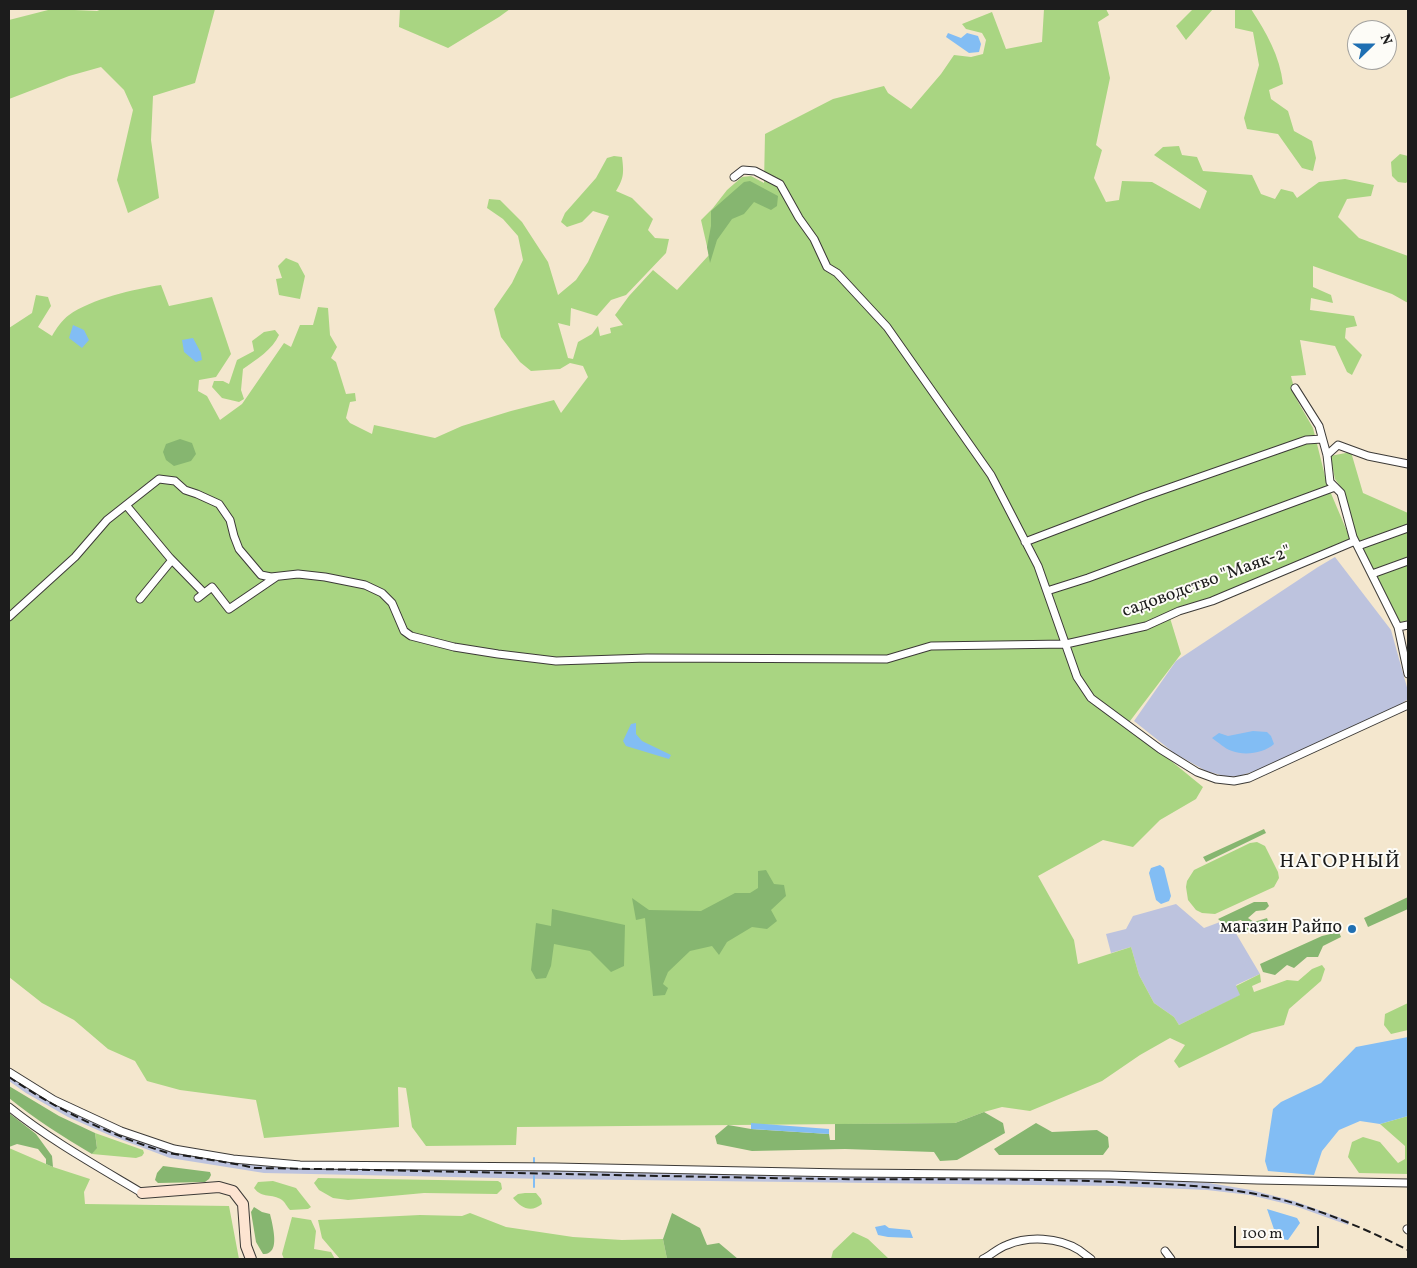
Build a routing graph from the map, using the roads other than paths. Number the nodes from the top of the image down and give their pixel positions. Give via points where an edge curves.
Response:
1 (734, 177) dead end
2 (1295, 388) dead end
3 (1322, 438) junction
4 (1327, 455) junction
5 (1408, 464) edge
6 (1335, 488) junction
7 (126, 505) junction
8 (1408, 528) edge
9 (1025, 542) junction
10 (1357, 544) junction
11 (172, 560) junction
12 (1408, 561) edge
13 (1372, 574) junction
14 (277, 577) junction
15 (1046, 590) junction
16 (140, 599) dead end
17 (9, 617) edge
18 (1408, 625) edge
19 (1398, 627) junction
20 (1066, 644) junction
21 (1408, 674) edge
22 (1408, 705) edge
23 (9, 1072) edge
24 (9, 1107) edge
25 (1408, 1183) edge
26 (142, 1193) joint
27 (1165, 1251) dead end
28 (251, 1259) edge
29 (983, 1259) edge
30 (1091, 1259) edge
31 (1172, 1259) edge

1 - 9 street via 743,170 755,171 780,184 827,267 837,273 887,327 991,475
2 - 3 street via 1319,426
3 - 4 street
3 - 9 street via 1306,440 1143,497
4 - 5 street via 1338,445 1368,456
4 - 6 street via 1330,482
6 - 10 street via 1341,493
6 - 15 street via 1088,578
7 - 11 street
7 - 14 street via 158,479 175,481 185,490 219,504 230,520 239,549 261,575
7 - 17 street
8 - 10 street, садоводство "Маяк-2"
9 - 15 street
10 - 13 street
10 - 20 street, садоводство "Маяк-2" via 1146,626
11 - 14 street via 201,596 212,587 228,609
11 - 16 street
12 - 13 street
13 - 19 street
14 - 20 street, садоводство "Маяк-2" via 298,574 325,577 382,593 392,603 404,631 411,636 498,654 556,661 887,659 931,646
15 - 20 street
18 - 19 street
19 - 21 street
20 - 22 street via 1077,677 1092,698 1160,749 1197,772 1216,779 1234,781 1249,778
23 - 25 street via 54,1100 121,1131 174,1149 300,1165 556,1166 872,1174 1110,1174
24 - 26 street via 83,1158
26 - 28 street via 219,1187 233,1191 244,1204 246,1246
27 - 31 street
29 - 30 street via 1021,1240 1064,1243

